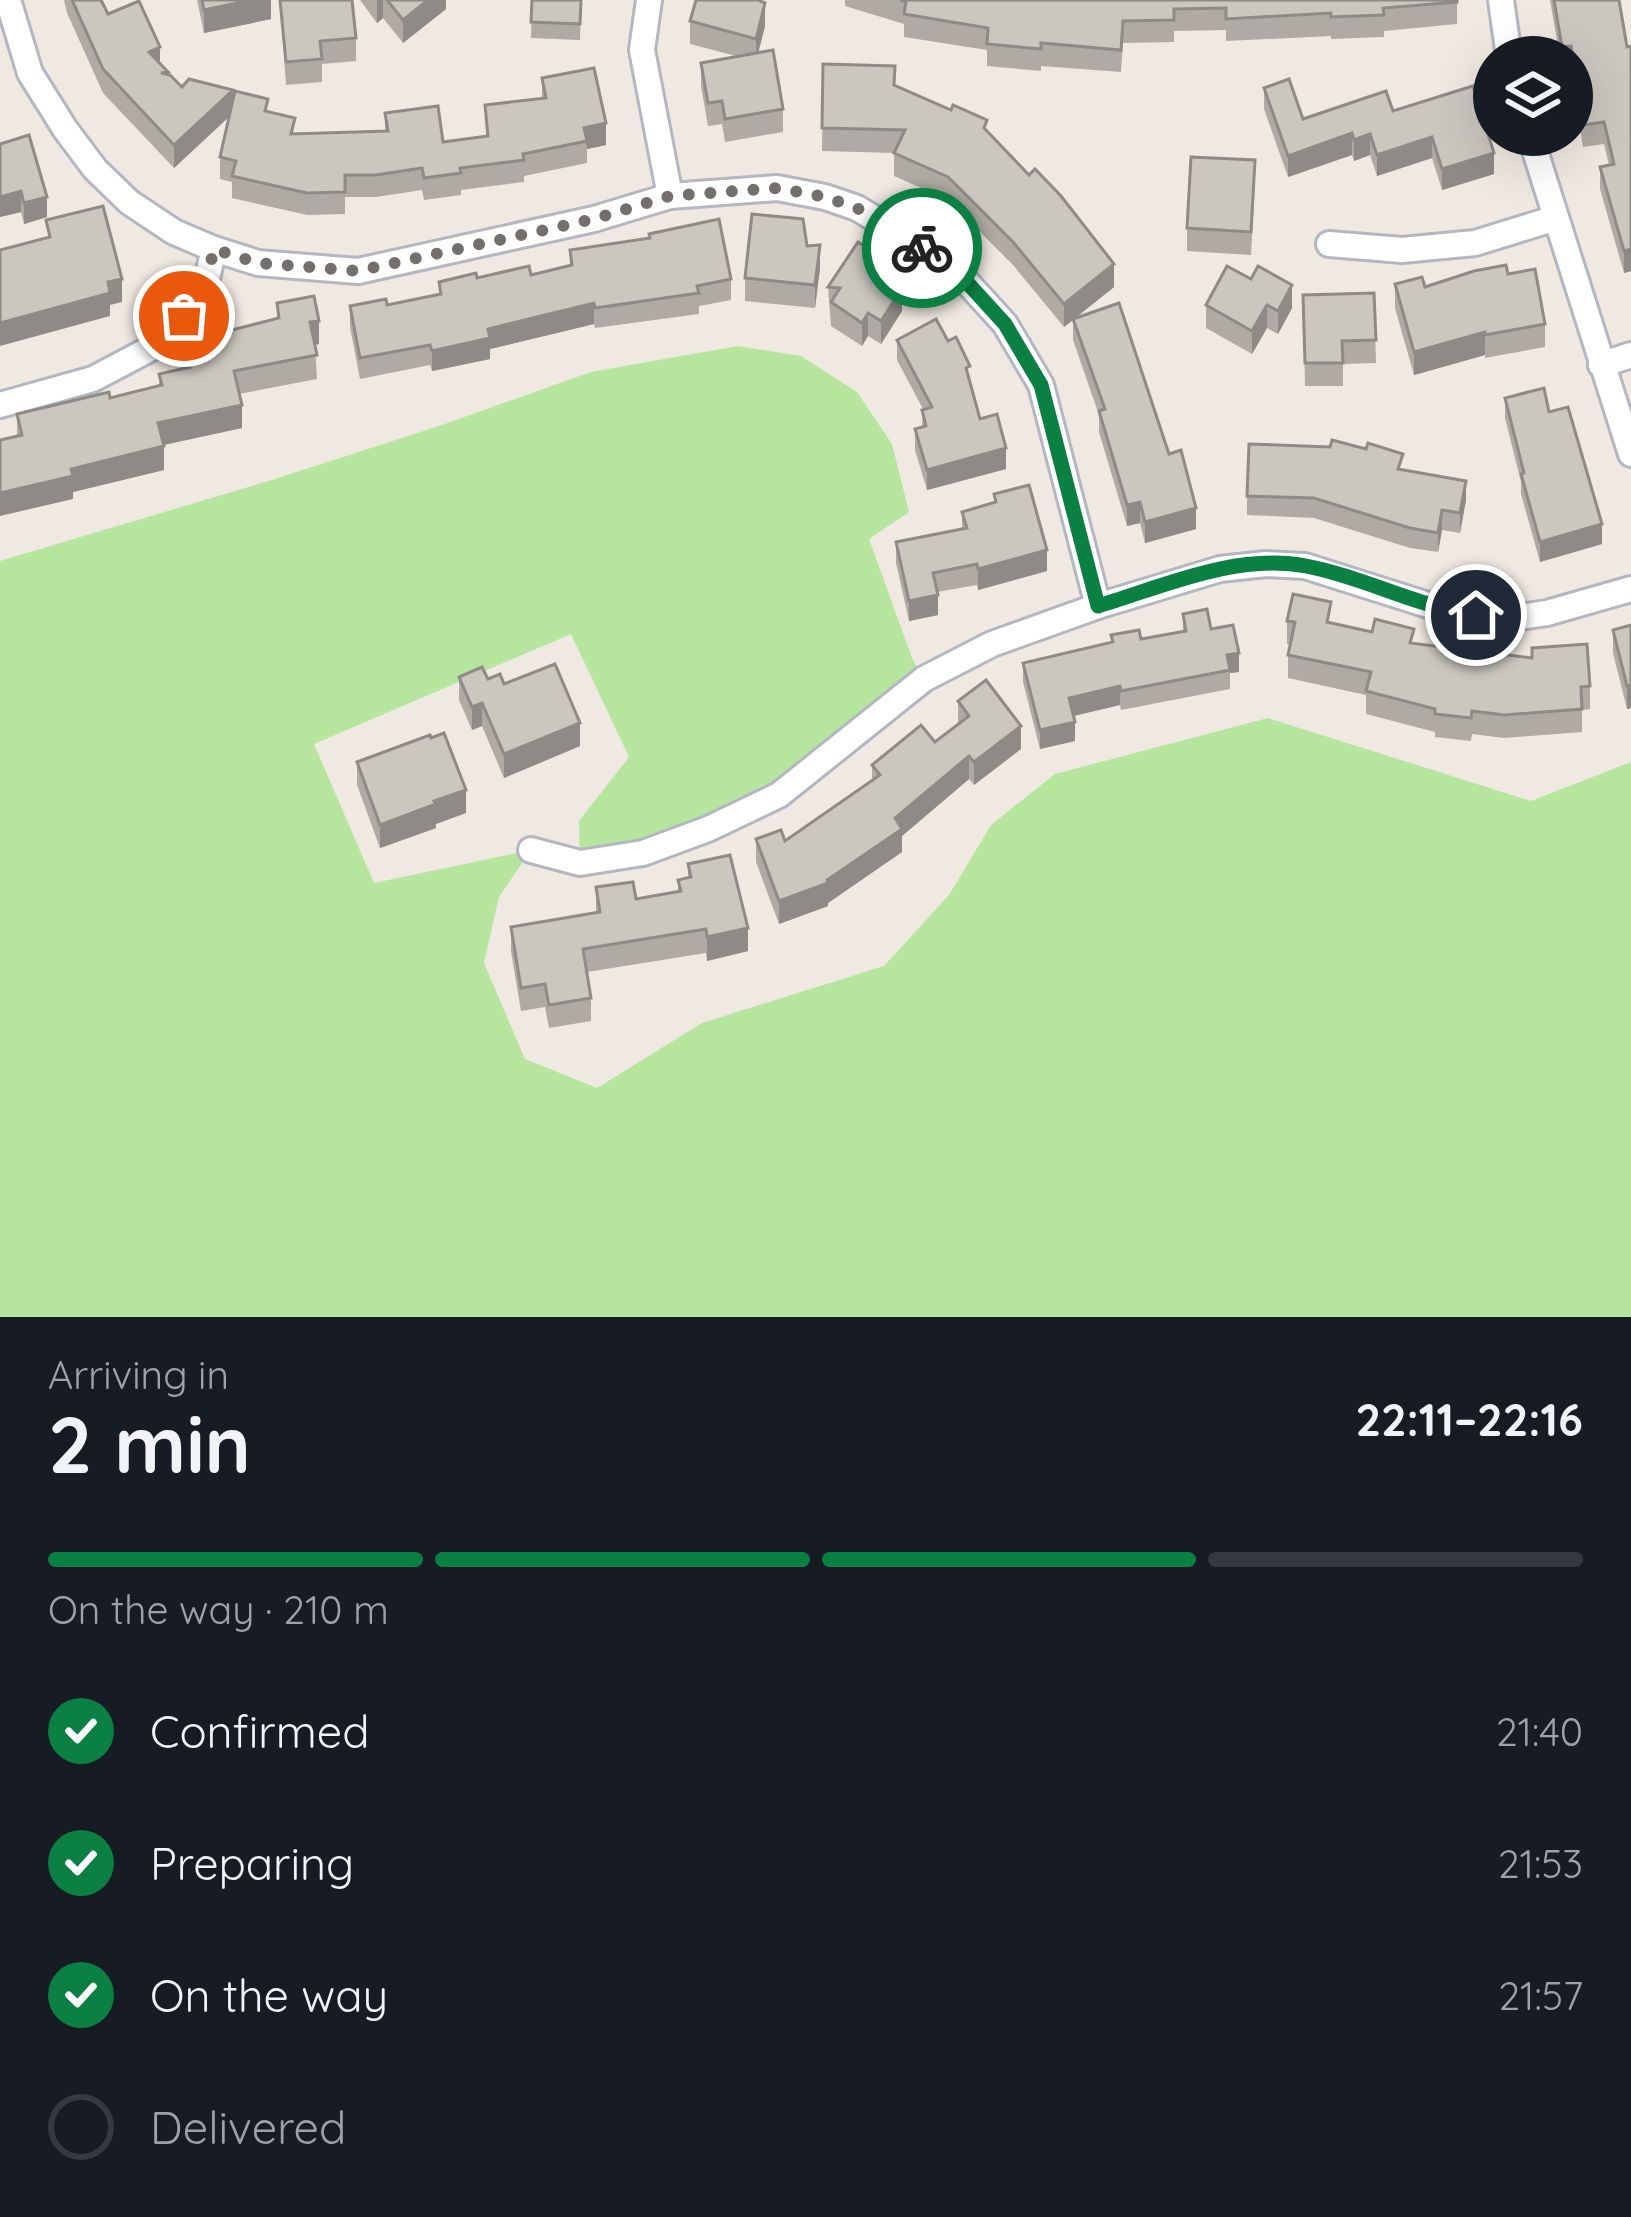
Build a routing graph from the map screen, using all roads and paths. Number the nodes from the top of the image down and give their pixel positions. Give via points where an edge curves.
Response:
1 (8, 0) edge
2 (649, 0) edge
3 (1501, 0) edge
4 (1506, 36) edge
5 (1537, 156) edge
6 (670, 196) junction
7 (1556, 218) junction
8 (1330, 244) dead end
9 (214, 249) junction
10 (1631, 355) edge
11 (1601, 364) junction
12 (0, 405) edge
13 (1631, 454) edge
14 (1631, 589) edge
15 (1098, 606) junction
16 (531, 850) dead end

1 - 9 street via 30,73 95,170 174,232
2 - 6 street via 641,50
3 - 4 street
5 - 7 street
6 - 9 street via 358,271 258,263
6 - 15 street via 777,188 825,197 857,208 963,278 1005,324 1041,385
7 - 8 street via 1475,243 1402,250
7 - 11 street
9 - 12 street via 204,291 165,341 93,379
10 - 11 street
11 - 13 street
14 - 15 street via 1505,619 1447,611 1305,566 1266,564 1220,568
15 - 16 street via 924,679 778,795 708,830 643,853 580,863

